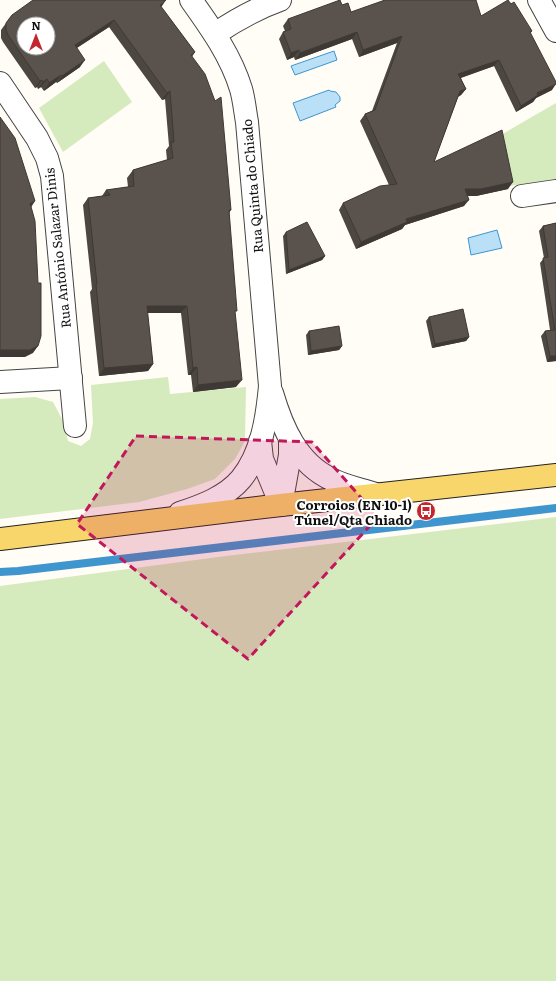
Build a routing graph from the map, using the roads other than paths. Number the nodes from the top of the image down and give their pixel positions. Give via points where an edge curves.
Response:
1 (191, 0) edge
2 (280, 0) edge
3 (539, 0) edge
4 (556, 31) edge
5 (215, 34) junction
6 (0, 83) edge
7 (556, 191) edge
8 (522, 196) dead end
9 (71, 378) junction
10 (0, 382) edge
11 (270, 386) junction
12 (75, 426) dead end
13 (290, 440) junction
14 (260, 441) junction
15 (556, 475) edge
16 (375, 494) junction
17 (281, 505) junction
18 (148, 521) junction
19 (0, 539) edge

1 - 5 street, Rua Quinta do Chiado
2 - 5 street via 236,19
3 - 4 street
5 - 11 street, Rua Quinta do Chiado via 229,58 241,89 248,122
6 - 9 street, Rua António Salazar Dinis via 37,138 52,176
7 - 8 street
9 - 10 street
9 - 12 street, Rua António Salazar Dinis
11 - 13 street, Rua Quinta do Chiado
11 - 14 street, Rua Quinta do Chiado via 267,414
13 - 16 street, Rua Quinta do Chiado via 301,456 331,479
13 - 17 street, Rua Quinta do Chiado via 290,455
14 - 17 street, Rua Quinta do Chiado via 262,459
14 - 18 street, Rua Quinta do Chiado via 252,461 240,479 223,494 199,507
15 - 16 main road
16 - 17 main road
17 - 18 main road
18 - 19 main road

